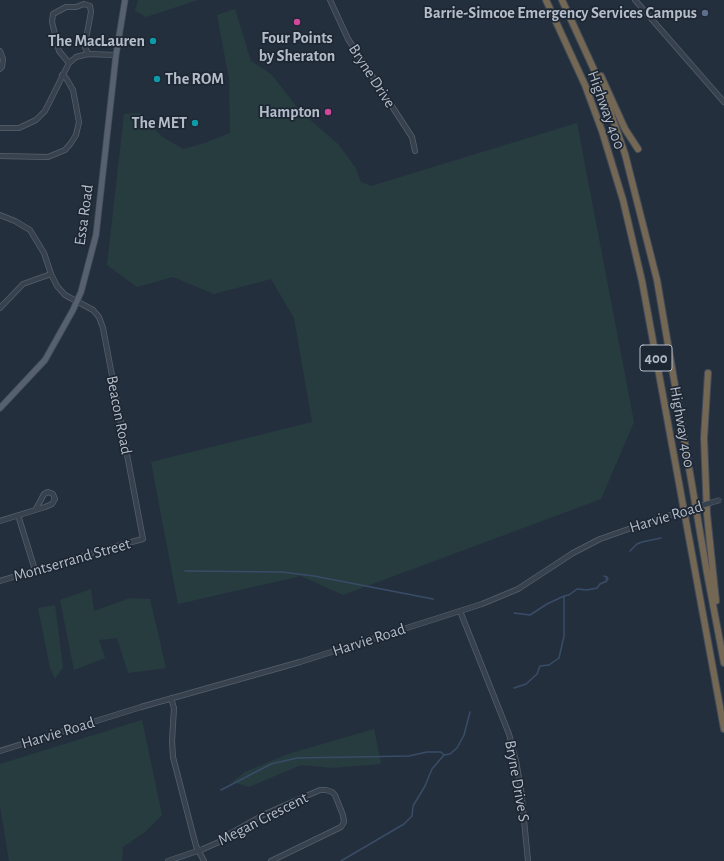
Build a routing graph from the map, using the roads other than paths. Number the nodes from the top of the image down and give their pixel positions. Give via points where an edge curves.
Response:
1 (125, 0) edge
2 (330, 0) edge
3 (546, 0) edge
4 (562, 0) edge
5 (635, 0) edge
6 (0, 51) edge
7 (88, 54) junction
8 (116, 55) junction
9 (588, 56) junction
10 (69, 64) junction
11 (0, 69) edge
12 (62, 75) junction
13 (724, 102) edge
14 (0, 128) edge
15 (638, 150) dead end
16 (415, 151) dead end
17 (0, 156) edge
18 (0, 215) edge
19 (50, 274) junction
20 (77, 301) junction
21 (0, 308) edge
22 (708, 373) dead end
23 (0, 408) edge
24 (722, 499) edge
25 (36, 509) dead end
26 (18, 515) junction
27 (0, 521) edge
28 (143, 539) joint
29 (35, 570) junction
30 (0, 581) edge
31 (460, 611) junction
32 (716, 621) junction
33 (724, 663) edge
34 (171, 698) junction
35 (724, 729) edge
36 (0, 751) edge
37 (199, 851) junction
38 (168, 861) edge
39 (204, 861) edge
40 (271, 861) edge
41 (528, 861) edge

1 - 8 main road, Essa Road
2 - 16 street, Bryne Drive via 348,39 412,137
3 - 35 highway, Highway 400 / 400 via 585,85 623,200 642,281
4 - 9 highway, Highway 400 / 400
5 - 13 street
6 - 11 street via 3,59
7 - 8 street
7 - 10 street via 76,57
7 - 10 street via 85,47 90,6 84,4 66,7 53,14 52,22 59,51
8 - 20 main road, Essa Road via 96,235
9 - 15 highway via 601,76
9 - 32 highway, Highway 400 / 400 via 625,154 657,280
10 - 12 street
12 - 14 street via 45,111 36,120 19,128
12 - 17 street via 73,90 79,122 71,143 65,150 48,157
18 - 19 street, Beacon Road via 30,230 44,253
19 - 20 street, Beacon Road via 60,291
19 - 21 street via 23,284
20 - 23 main road, Essa Road via 45,360
20 - 28 street, Beacon Road via 93,310 103,328
22 - 32 highway via 704,438
24 - 31 street, Harvie Road, bridge via 600,539 573,553 518,589
25 - 26 street
26 - 27 street
26 - 29 street
28 - 29 street, Montserrand Street
29 - 30 street, Montserrand Street
31 - 34 street, Harvie Road via 300,662
31 - 41 street, Bryne Drive S via 509,734 516,760
32 - 33 highway, Highway 400 / 400
34 - 36 street, Harvie Road
34 - 37 street via 174,708 173,756
37 - 38 street
37 - 39 street
37 - 40 street, Megan Crescent via 279,808 320,790 332,792 344,815 341,827

